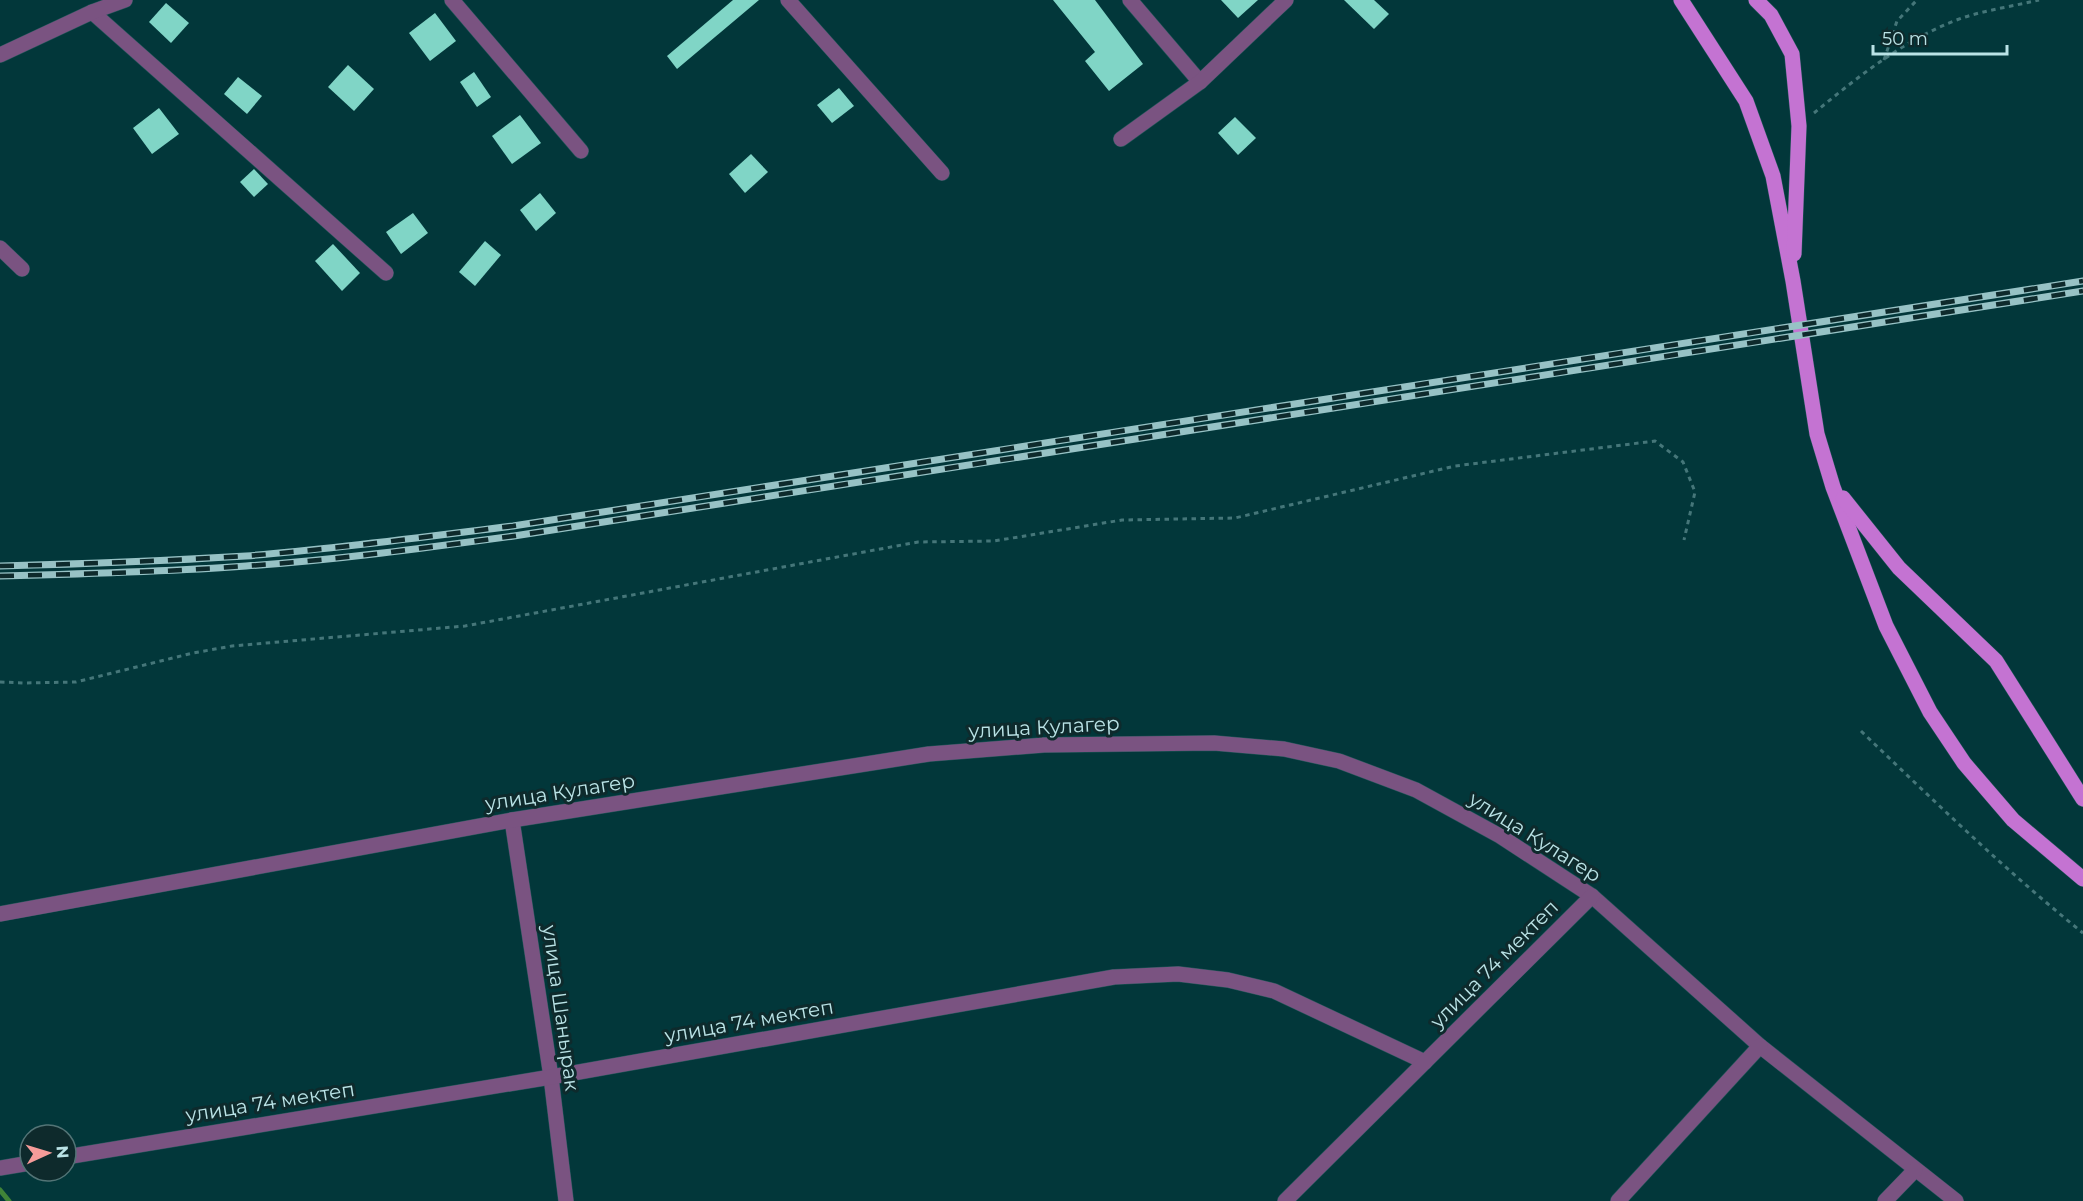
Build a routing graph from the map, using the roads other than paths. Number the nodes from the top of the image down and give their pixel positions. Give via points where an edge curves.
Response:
1 (125, 0) edge
2 (452, 0) edge
3 (788, 0) edge
4 (1130, 0) edge
5 (1286, 0) edge
6 (1681, 0) edge
7 (1756, 0) edge
8 (92, 12) junction
9 (0, 56) edge
10 (1200, 82) junction
11 (1121, 139) dead end
12 (581, 151) dead end
13 (942, 172) dead end
14 (0, 248) edge
15 (22, 269) dead end
16 (386, 273) dead end
17 (1793, 280) junction
18 (1833, 487) junction
19 (2083, 799) edge
20 (512, 820) junction
21 (2083, 879) edge
22 (1592, 896) junction
23 (0, 914) edge
24 (1760, 1046) junction
25 (1425, 1062) junction
26 (551, 1077) junction
27 (78, 1155) edge
28 (18, 1165) edge
29 (0, 1168) edge
30 (1915, 1170) junction
31 (566, 1201) edge
32 (1284, 1201) edge
33 (1618, 1201) edge
34 (1885, 1201) edge
35 (1956, 1201) edge

1 - 8 street
2 - 12 street
3 - 13 street
4 - 10 street
5 - 10 street
6 - 17 main road via 1746,101 1773,176
7 - 17 main road via 1770,15 1792,54 1799,126
8 - 9 street
8 - 16 street
10 - 11 street
14 - 15 street
17 - 18 main road via 1817,434
18 - 19 main road via 1899,568 1996,661
18 - 21 main road via 1886,626 1930,712 1964,763 2013,820
20 - 22 street, улица Кулагер via 929,754 1044,745 1214,743 1284,749 1339,761 1416,790 1500,836
20 - 23 street, улица Кулагер
20 - 26 street, улица Шанырак
22 - 24 street, улица Кулагер
22 - 25 street, улица 74 мектеп
24 - 30 street, улица Кулагер
24 - 33 street
25 - 26 street, улица 74 мектеп via 1274,991 1178,974 1102,979
25 - 32 street, улица 74 мектеп
26 - 27 street, улица 74 мектеп
26 - 31 street, улица Шанырак
28 - 29 street
30 - 34 street
30 - 35 street, улица Кулагер

